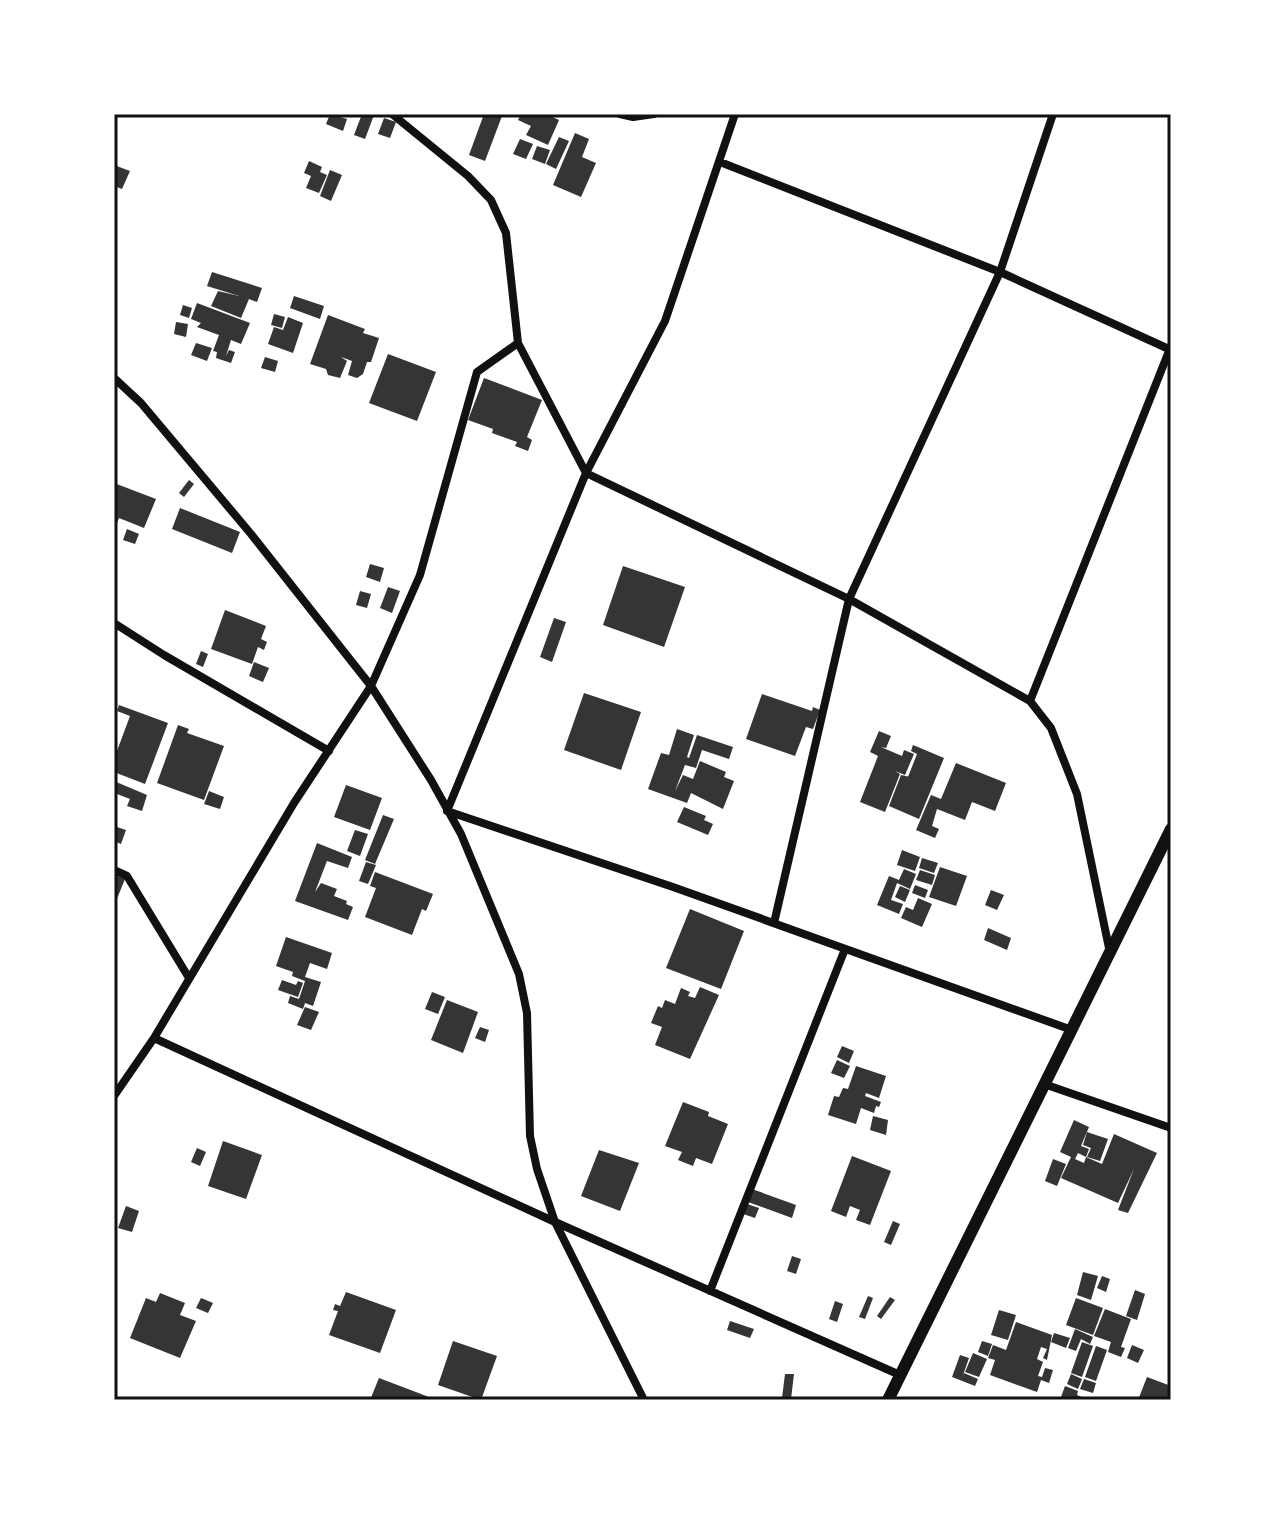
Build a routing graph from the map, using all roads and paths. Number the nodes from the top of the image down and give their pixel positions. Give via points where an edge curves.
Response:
1 (392, 114) edge
2 (620, 114) edge
3 (654, 114) edge
4 (735, 114) edge
5 (1053, 114) edge
6 (720, 162) junction
7 (1000, 272) junction
8 (518, 343) junction
9 (1170, 348) edge
10 (114, 378) edge
11 (586, 473) junction
12 (849, 599) junction
13 (114, 623) edge
14 (371, 686) junction
15 (1030, 701) junction
16 (329, 751) junction
17 (447, 811) junction
18 (1171, 829) edge
19 (114, 870) edge
20 (774, 923) junction
21 (845, 949) junction
22 (1111, 953) junction
23 (189, 978) junction
24 (1072, 1030) junction
25 (154, 1038) junction
26 (1044, 1084) junction
27 (114, 1096) edge
28 (1171, 1128) edge
29 (555, 1222) junction
30 (710, 1291) junction
31 (900, 1375) junction
32 (644, 1400) edge
33 (888, 1400) edge

1 - 8 street via 491,200 506,233
2 - 3 street
4 - 6 street
5 - 7 street
6 - 7 street
6 - 11 street via 665,321
7 - 9 street
7 - 12 street
8 - 11 street
8 - 14 street via 477,372 420,575
9 - 15 street
10 - 14 street via 241,522
11 - 12 street
11 - 17 street
12 - 15 street
12 - 20 street
13 - 16 street
14 - 16 street
14 - 17 street
15 - 22 street via 1051,728 1077,794
16 - 23 street
17 - 20 street
17 - 29 street via 519,974 527,1013 530,1136
18 - 22 street
19 - 23 street via 127,876
20 - 21 street
21 - 24 street
21 - 30 street
22 - 24 street
23 - 25 street
24 - 26 street
25 - 27 street
25 - 29 street
26 - 28 street
26 - 31 street
29 - 30 street
29 - 32 street
30 - 31 street
31 - 33 street

